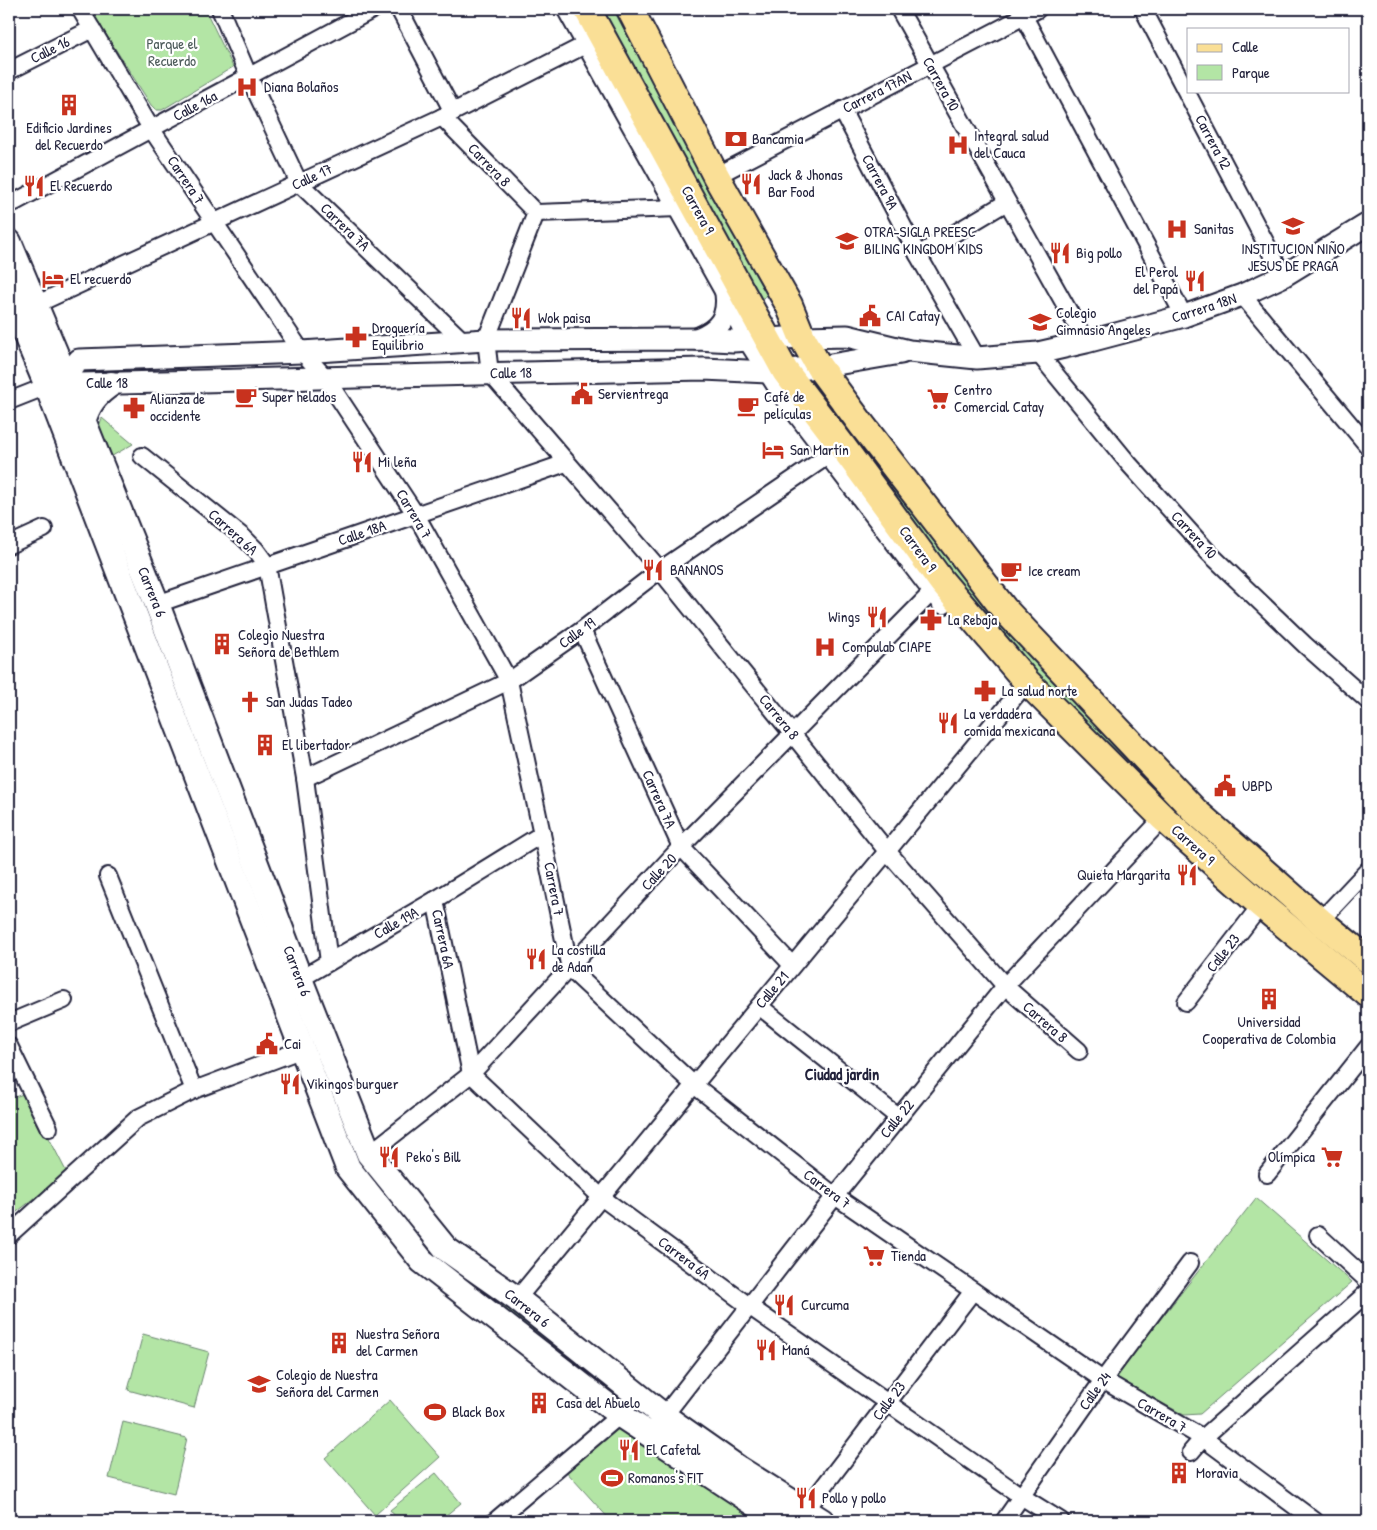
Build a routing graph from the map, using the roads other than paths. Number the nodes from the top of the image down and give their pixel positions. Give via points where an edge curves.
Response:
1 (80, 9) edge
2 (220, 9) edge
3 (374, 9) edge
4 (399, 9) edge
5 (568, 9) edge
6 (587, 9) edge
7 (630, 9) edge
8 (640, 9) edge
9 (899, 9) edge
10 (1144, 9) edge
11 (1027, 11) edge
12 (92, 29) junction
13 (587, 44) junction
14 (930, 64) junction
15 (9, 71) edge
16 (249, 77) junction
17 (1187, 92) edge
18 (1187, 92) edge
19 (684, 104) junction
20 (842, 110) junction
21 (448, 114) junction
22 (152, 130) junction
23 (720, 173) junction
24 (299, 183) junction
25 (15, 202) dead end
26 (1007, 202) junction
27 (679, 208) junction
28 (536, 213) junction
29 (215, 223) junction
30 (1368, 224) edge
31 (9, 242) edge
32 (918, 255) junction
33 (1283, 276) junction
34 (725, 290) junction
35 (9, 295) edge
36 (1242, 295) junction
37 (35, 305) junction
38 (1184, 316) junction
39 (847, 336) joint
40 (802, 337) junction
41 (697, 339) junction
42 (486, 340) junction
43 (758, 340) junction
44 (464, 342) junction
45 (1086, 342) junction
46 (908, 351) junction
47 (302, 352) junction
48 (1038, 352) junction
49 (977, 358) junction
50 (819, 367) junction
51 (777, 371) junction
52 (490, 373) junction
53 (325, 377) junction
54 (56, 382) junction
55 (112, 384) junction
56 (9, 401) edge
57 (83, 422) junction
58 (1368, 446) edge
59 (829, 455) junction
60 (142, 456) dead end
61 (566, 463) junction
62 (416, 515) junction
63 (44, 529) dead end
64 (9, 545) edge
65 (267, 565) junction
66 (660, 570) junction
67 (937, 586) junction
68 (157, 604) junction
69 (582, 630) junction
70 (508, 681) junction
71 (1023, 686) junction
72 (1368, 701) edge
73 (792, 734) junction
74 (305, 778) junction
75 (1160, 822) junction
76 (542, 834) junction
77 (681, 848) junction
78 (887, 851) junction
79 (1368, 870) edge
80 (108, 876) dead end
81 (434, 900) junction
82 (1258, 908) junction
83 (1320, 922) junction
84 (1368, 960) edge
85 (329, 962) junction
86 (792, 965) junction
87 (570, 968) junction
88 (300, 979) junction
89 (1004, 986) junction
90 (1368, 994) edge
91 (64, 1000) dead end
92 (1186, 1002) dead end
93 (1368, 1004) edge
94 (759, 1006) junction
95 (9, 1022) edge
96 (9, 1046) edge
97 (1368, 1047) edge
98 (303, 1049) junction
99 (1079, 1051) dead end
100 (470, 1074) junction
101 (694, 1085) junction
102 (194, 1090) junction
103 (898, 1117) junction
104 (49, 1128) dead end
105 (369, 1154) junction
106 (1267, 1174) dead end
107 (601, 1196) junction
108 (834, 1196) junction
109 (1318, 1235) dead end
110 (9, 1236) edge
111 (1190, 1263) dead end
112 (1368, 1281) edge
113 (973, 1291) junction
114 (1368, 1292) edge
115 (516, 1299) junction
116 (749, 1306) junction
117 (1103, 1380) junction
118 (636, 1396) junction
119 (888, 1403) junction
120 (620, 1415) junction
121 (664, 1416) junction
122 (649, 1435) junction
123 (1203, 1438) junction
124 (1191, 1452) dead end
125 (1021, 1496) junction
126 (813, 1516) edge
127 (495, 1521) edge
128 (781, 1521) edge
129 (1004, 1521) edge
130 (1061, 1521) edge
131 (1315, 1521) edge

1 - 12 street, Carrera 7
2 - 16 street, Carrera 7A
3 - 16 street, Calle 16a
4 - 21 street, Carrera 8
5 - 13 street
6 - 43 main road, Carrera 9
7 - 19 main road, Carrera 9
8 - 19 street
9 - 14 street, Carrera 10
10 - 18 street, Carrera 12
11 - 14 street, Carrera 17AN
11 - 38 street
12 - 15 street, Calle 16
12 - 22 street, Carrera 7
13 - 21 street, Calle 17
13 - 27 street
14 - 20 street, Carrera 17AN
14 - 26 street, Carrera 10
16 - 22 street, Calle 16a
16 - 24 street, Carrera 7A
17 - 33 street, Carrera 12
19 - 23 main road, Carrera 9
20 - 23 street, Carrera 17AN
20 - 32 street, Carrera 9A
21 - 24 street, Calle 17
21 - 28 street, Carrera 8
22 - 25 street, Calle 16a
22 - 29 street, Carrera 7
23 - 40 main road, Carrera 9
24 - 29 street, Calle 17
24 - 44 street, Carrera 7A
26 - 32 street
26 - 45 street, Carrera 10
27 - 28 street
27 - 34 street
28 - 42 street
29 - 37 street, Calle 17
29 - 47 street, Carrera 7
30 - 33 street, Carrera 18N
31 - 37 main road, Carrera 6
32 - 49 street, Carrera 9A
33 - 36 street, Carrera 18N
34 - 41 street via 725,316 714,331
34 - 43 street
35 - 54 main road, Carrera 6
36 - 38 street, Carrera 18N
36 - 58 street
37 - 54 main road, Carrera 6
38 - 45 street, Carrera 18N
39 - 40 street, Calle 18
39 - 46 street, Carrera 18N
40 - 43 street, Calle 18
40 - 50 main road, Carrera 9
41 - 42 street, Calle 18
41 - 43 street, Calle 18
42 - 44 street, Calle 18
42 - 52 street
43 - 51 main road, Carrera 9
44 - 47 street, Calle 18
45 - 48 street, Carrera 18N
46 - 49 street, Carrera 18N
46 - 50 street, Calle 18
47 - 53 street, Carrera 7
47 - 54 street, Calle 18 via 79,360
48 - 49 street, Carrera 18N
48 - 72 street, Carrera 10 via 1129,464 1209,553
50 - 51 street, Calle 18
50 - 83 main road, Carrera 9 via 1004,609 1195,811
51 - 52 street, Calle 18 via 704,369
51 - 59 street
51 - 67 main road, Carrera 9 via 840,442
52 - 53 street, Calle 18
52 - 61 street, Carrera 8
53 - 55 street, Calle 18
53 - 62 street, Carrera 7
54 - 55 street, Calle 18
54 - 56 street
54 - 57 main road, Carrera 6
54 - 98 main road, Carrera 6
55 - 57 main road via 93,399
57 - 68 main road, Carrera 6
59 - 66 street, Calle 19
59 - 67 street
60 - 65 street, Carrera 6A via 243,537
61 - 62 street, Calle 18A
61 - 66 street, Carrera 8
62 - 65 street, Calle 18A
62 - 70 street, Carrera 7
63 - 64 street
65 - 68 street, Calle 18A
65 - 74 street, Carrera 6A
66 - 69 street, Calle 19
66 - 73 street, Carrera 8
67 - 71 main road, Carrera 9
67 - 73 street, Calle 20
68 - 88 main road, Carrera 6
69 - 70 street, Calle 19
69 - 77 street, Carrera 7A
70 - 74 street, Calle 19
70 - 76 street, Carrera 7
71 - 75 main road, Carrera 9
71 - 78 street, Calle 21
73 - 77 street, Calle 20
73 - 78 street, Carrera 8
74 - 85 street, Carrera 6A
75 - 82 main road, Carrera 9
75 - 89 street, Calle 22
76 - 81 street, Calle 19A
76 - 87 street, Carrera 7
77 - 86 street, Carrera 7A
77 - 87 street, Calle 20
78 - 86 street, Calle 21
78 - 89 street, Carrera 8
79 - 83 street
80 - 102 street
81 - 85 street, Calle 19A
81 - 100 street, Carrera 6A
82 - 90 main road, Carrera 9
82 - 92 street, Calle 23
82 - 93 street
83 - 84 main road, Carrera 9
85 - 88 street, Calle 19A
86 - 94 street, Calle 21
87 - 100 street, Calle 20
87 - 101 street, Carrera 7
88 - 105 main road, Carrera 6
89 - 99 street, Carrera 8
89 - 103 street, Calle 22
91 - 95 street
94 - 101 street, Calle 21
94 - 103 street
96 - 104 street
97 - 106 street
98 - 102 street
98 - 120 main road, Carrera 6 via 348,1168 422,1261
100 - 105 street, Calle 20
100 - 107 street, Carrera 6A
101 - 107 street, Calle 21
101 - 108 street, Carrera 7
102 - 110 street via 138,1118
103 - 108 street, Calle 22
105 - 115 main road, Carrera 6 via 446,1249
107 - 115 street, Calle 21
107 - 116 street, Carrera 6A
108 - 113 street, Carrera 7
108 - 116 street, Calle 22
109 - 112 street
111 - 117 street, Calle 24
113 - 117 street, Carrera 7
113 - 119 street, Calle 23
114 - 123 street
115 - 118 main road, Carrera 6
116 - 119 street, Carrera 6A
116 - 121 street, Calle 22
117 - 123 street, Carrera 7
117 - 125 street, Calle 24
118 - 120 street
118 - 121 main road, Carrera 6
119 - 125 street, Carrera 6A
119 - 126 street, Calle 23
120 - 122 main road, Carrera 6
120 - 127 street
121 - 122 street, Calle 22
121 - 126 main road, Carrera 6
122 - 128 main road, Carrera 6
123 - 124 street
123 - 131 street, Carrera 7
125 - 129 street, Calle 24
125 - 130 street, Carrera 6A

